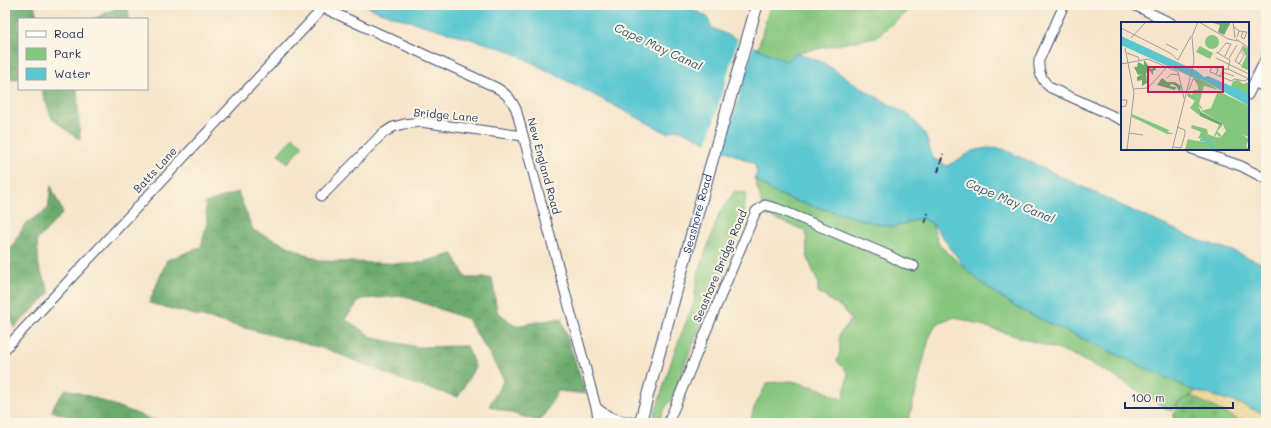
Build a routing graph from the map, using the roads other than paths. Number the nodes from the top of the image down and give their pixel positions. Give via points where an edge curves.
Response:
1 (757, 5) edge
2 (1064, 5) edge
3 (1134, 5) edge
4 (320, 7) edge
5 (1169, 22) edge
6 (1266, 58) edge
7 (1254, 82) junction
8 (1266, 88) edge
9 (1249, 93) edge
10 (1121, 120) edge
11 (523, 136) junction
12 (1195, 150) edge
13 (1222, 150) edge
14 (1218, 158) junction
15 (1266, 178) edge
16 (322, 196) dead end
17 (914, 266) dead end
18 (5, 349) edge
19 (596, 407) junction
20 (599, 423) edge
21 (635, 423) edge
22 (640, 423) edge
23 (668, 423) edge

1 - 22 main road, Seashore Road
2 - 10 street via 1039,60 1041,78 1051,88
3 - 5 street
4 - 11 street, New England Road via 500,89 516,109
4 - 18 street, Batts Lane
6 - 7 street
7 - 8 street
7 - 9 street
11 - 16 street, Bridge Lane via 420,122 393,127 382,134
11 - 19 street, New England Road
12 - 14 street
13 - 14 street
14 - 15 street
17 - 23 street, Seashore Bridge Road via 765,205 756,211
19 - 20 street, New England Road
19 - 21 street via 612,418

